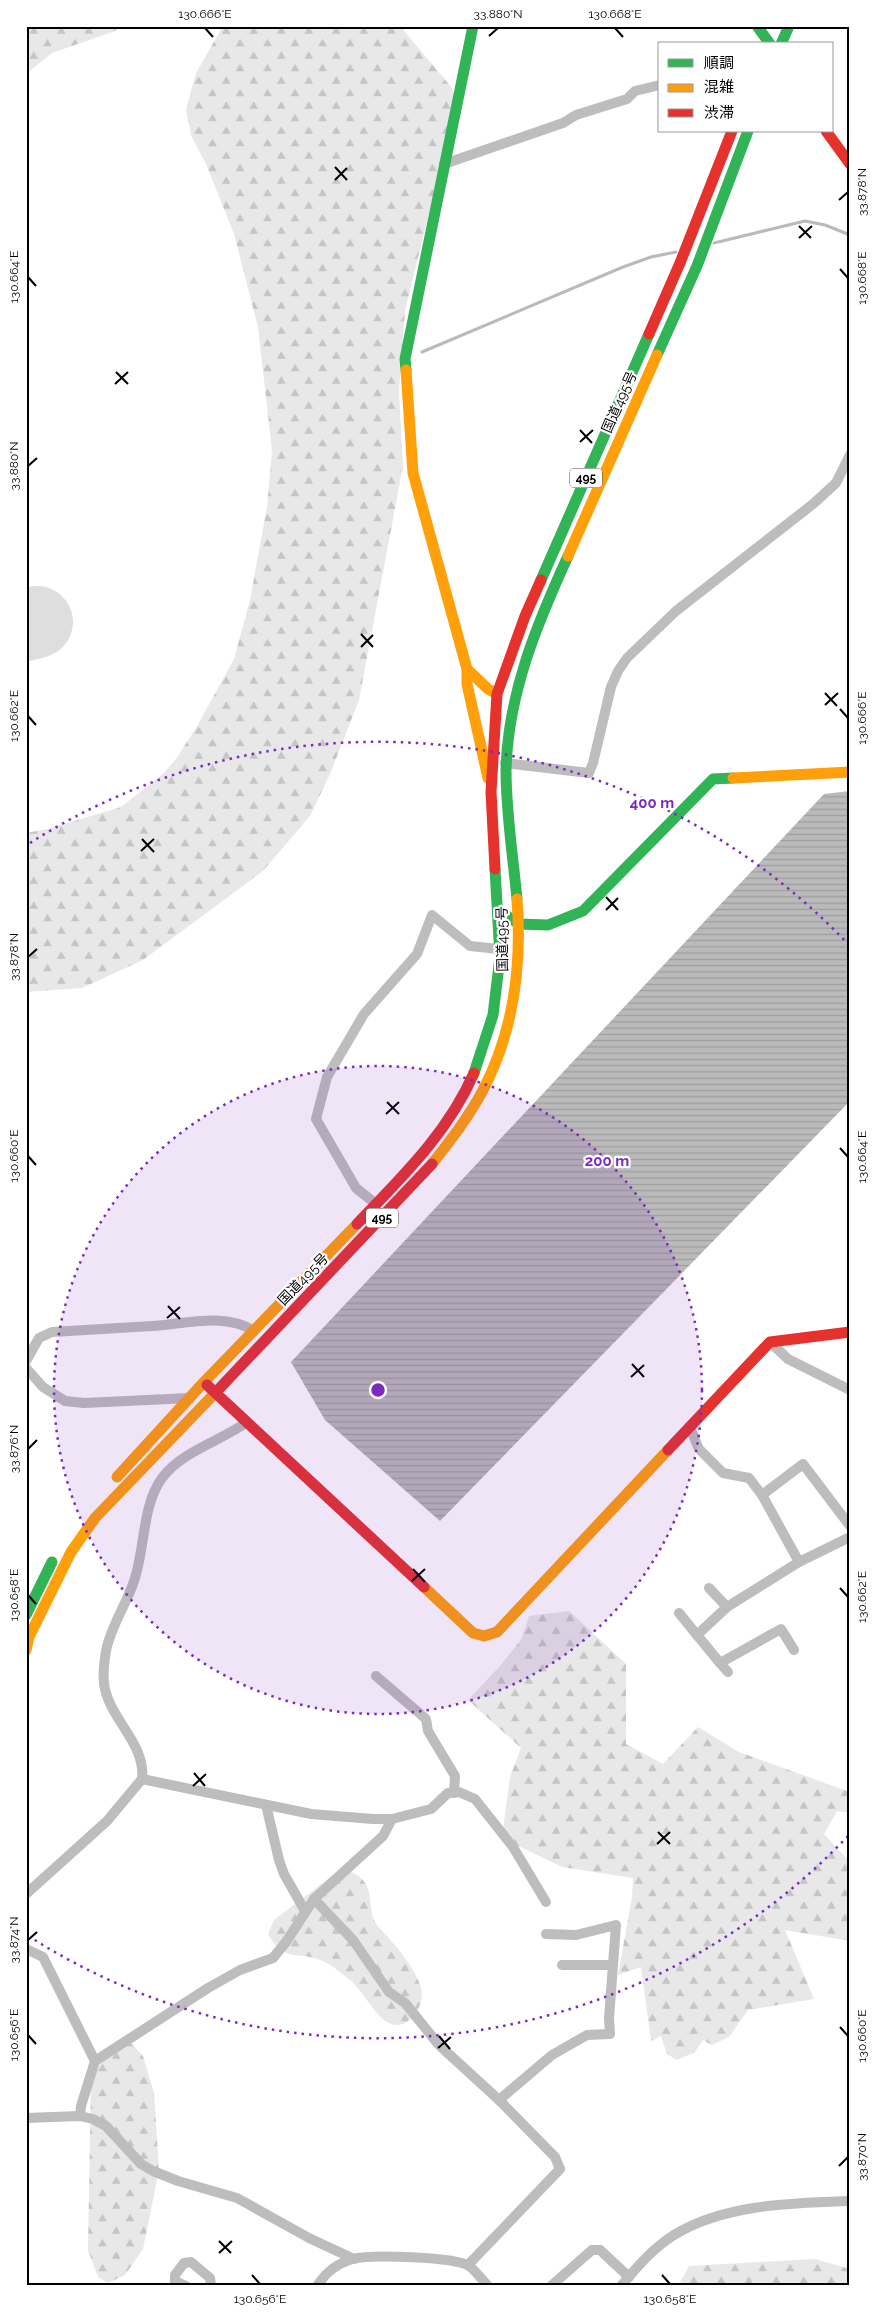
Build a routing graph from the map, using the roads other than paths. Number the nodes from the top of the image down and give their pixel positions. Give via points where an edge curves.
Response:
1 (473, 26) edge
2 (757, 26) edge
3 (771, 26) edge
4 (789, 26) edge
5 (767, 42) edge
6 (768, 42) edge
7 (782, 42) edge
8 (658, 85) edge
9 (732, 132) edge
10 (748, 132) edge
11 (827, 132) edge
12 (444, 164) junction
13 (850, 164) edge
14 (850, 455) edge
15 (467, 669) junction
16 (497, 694) junction
17 (491, 763) junction
18 (507, 763) junction
19 (850, 772) edge
20 (491, 792) junction
21 (498, 910) junction
22 (519, 924) junction
23 (499, 948) junction
24 (376, 1204) junction
25 (254, 1331) junction
26 (850, 1332) edge
27 (770, 1342) junction
28 (26, 1361) edge
29 (26, 1368) edge
30 (204, 1382) junction
31 (850, 1390) edge
32 (215, 1393) junction
33 (190, 1398) junction
34 (247, 1422) junction
35 (690, 1428) junction
36 (112, 1482) dead end
37 (762, 1495) junction
38 (850, 1526) edge
39 (71, 1532) dead end
40 (850, 1536) edge
41 (799, 1562) junction
42 (709, 1588) dead end
43 (727, 1608) junction
44 (679, 1613) dead end
45 (26, 1615) edge
46 (698, 1635) junction
47 (26, 1650) edge
48 (794, 1650) dead end
49 (720, 1663) junction
50 (728, 1672) dead end
51 (376, 1676) dead end
52 (142, 1779) junction
53 (454, 1793) junction
54 (266, 1805) junction
55 (392, 1820) junction
56 (26, 1894) edge
57 (314, 1899) junction
58 (546, 1902) dead end
59 (305, 1911) junction
60 (546, 1934) dead end
61 (26, 1949) edge
62 (562, 1965) dead end
63 (613, 1965) junction
64 (95, 2060) junction
65 (498, 2100) junction
66 (80, 2116) junction
67 (26, 2118) edge
68 (850, 2201) edge
69 (354, 2259) junction
70 (468, 2265) junction
71 (629, 2277) junction
72 (320, 2284) edge
73 (186, 2286) edge
74 (211, 2286) edge
75 (488, 2286) edge
76 (550, 2286) edge
77 (622, 2286) edge

1 - 12 main road
2 - 5 main road
3 - 6 main road
4 - 7 main road
8 - 12 street via 635,91 627,99
9 - 16 main road, 国道495号 / 495 via 680,263 525,616
10 - 18 main road, 国道495号 / 495 via 697,266 525,655
11 - 13 main road
12 - 15 main road via 416,297 405,368 412,473
14 - 18 street via 836,483 813,504 676,611 627,658 611,687 589,773
15 - 16 main road via 488,690
15 - 20 main road via 467,684
16 - 17 main road, 国道495号 / 495
17 - 18 street
17 - 20 main road, 国道495号 / 495
18 - 22 main road, 国道495号 / 495 via 506,790
19 - 22 main road via 713,779 583,911 548,926
20 - 21 main road, 国道495号 / 495
21 - 22 main road
21 - 23 main road, 国道495号 / 495
22 - 32 main road, 国道495号 / 495 via 518,973 505,1034 488,1080 463,1123 424,1174
23 - 24 main road, 国道495号 / 495 via 493,1015 474,1075 452,1114 417,1162
23 - 24 street via 470,946 432,915 417,954 364,1014 327,1077 316,1119 356,1188
24 - 25 main road, 国道495号 / 495
25 - 28 street via 243,1324 204,1320 52,1332 39,1338
25 - 30 main road, 国道495号 / 495
26 - 27 main road
27 - 31 street via 788,1359
27 - 35 main road
29 - 33 street via 43,1387 65,1401
30 - 32 main road
30 - 33 main road, 国道495号 / 495
32 - 34 main road
32 - 47 main road, 国道495号 / 495 via 95,1518 71,1552 29,1637
33 - 36 main road, 国道495号 / 495
34 - 35 main road via 473,1633 484,1636 497,1632
34 - 52 street via 181,1461 162,1478 152,1497 135,1580 106,1650 105,1690 114,1712 137,1749
35 - 37 street via 699,1449 723,1473 749,1478
37 - 38 street via 803,1464
37 - 41 street
39 - 45 main road via 52,1561
40 - 41 street
41 - 43 street
42 - 43 street
43 - 46 street
44 - 46 street
46 - 49 street
48 - 49 street via 782,1629
49 - 50 street
51 - 53 street via 426,1718 428,1731 455,1776
52 - 54 street
52 - 56 street via 108,1821
53 - 55 street via 448,1793 431,1809
53 - 58 street via 475,1799 512,1847
54 - 55 street via 311,1814
54 - 59 street via 281,1867
55 - 57 street via 383,1836
57 - 59 street
57 - 65 street via 353,1940 388,1992 405,2003 439,2046
59 - 64 street via 273,1958 240,1970 208,1988
60 - 63 street via 576,1935 616,1925
61 - 64 street via 43,1957
62 - 63 street
63 - 65 street via 610,2034 587,2035 552,2055
64 - 66 street
65 - 70 street via 555,2156 560,2169
66 - 67 street
66 - 69 street via 106,2126 141,2164 153,2171 237,2198 308,2238
68 - 71 street via 799,2202 738,2211 706,2220 674,2235 643,2260
69 - 70 street via 429,2258
69 - 72 street via 335,2266
70 - 75 street
71 - 76 street via 600,2250 592,2250
71 - 77 street
73 - 74 street via 175,2281 175,2276 184,2263 191,2262 210,2278

